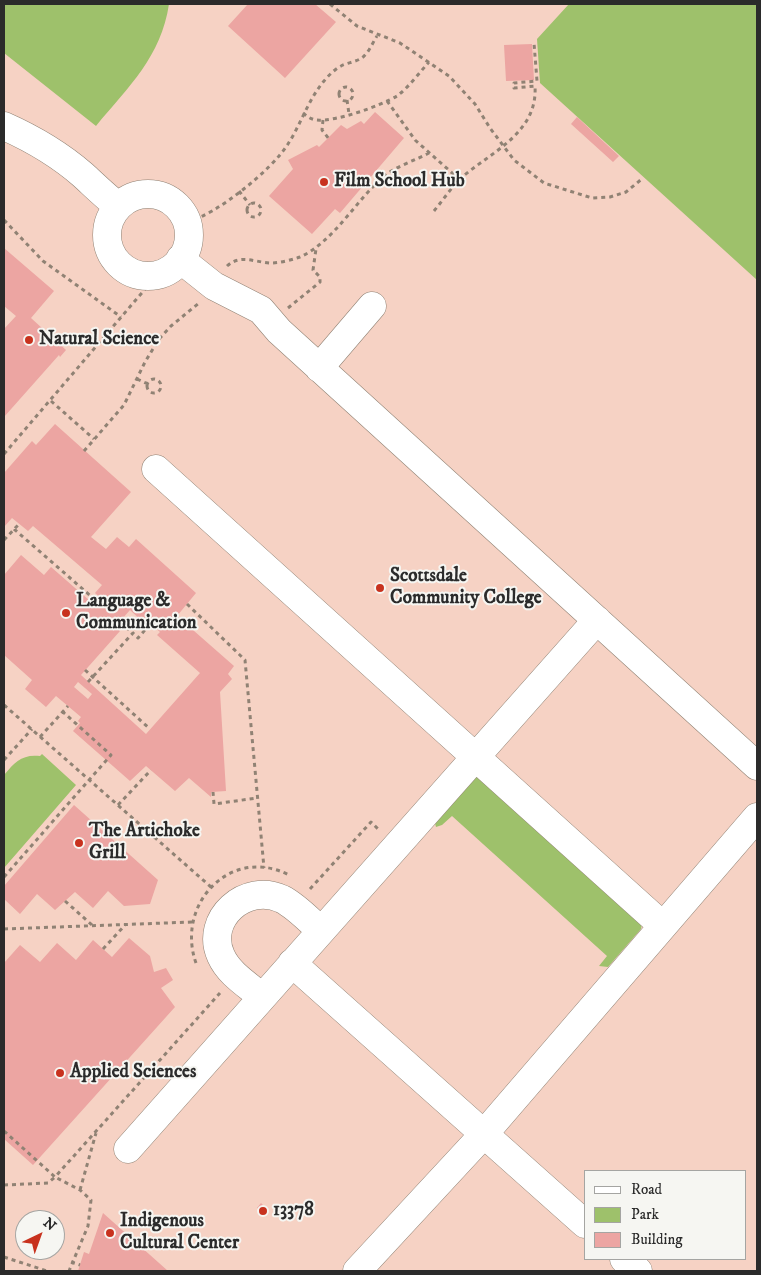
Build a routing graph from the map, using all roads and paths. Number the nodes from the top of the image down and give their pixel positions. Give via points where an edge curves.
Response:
1 (330, 4) edge
2 (377, 36) junction
3 (534, 43) dead end
4 (429, 62) junction
5 (347, 100) junction
6 (387, 101) junction
7 (303, 113) junction
8 (349, 114) junction
9 (323, 120) junction
10 (4, 126) edge
11 (329, 138) dead end
12 (503, 146) junction
13 (643, 178) dead end
14 (460, 180) junction
15 (239, 191) junction
16 (250, 205) junction
17 (118, 206) junction
18 (434, 211) dead end
19 (4, 220) edge
20 (186, 222) junction
21 (316, 248) dead end
22 (180, 259) junction
23 (158, 274) junction
24 (372, 306) dead end
25 (121, 317) junction
26 (270, 321) junction
27 (319, 368) junction
28 (137, 379) dead end
29 (148, 384) junction
30 (51, 401) junction
31 (94, 439) dead end
32 (4, 454) edge
33 (156, 468) dead end
34 (19, 524) dead end
35 (14, 529) junction
36 (4, 540) edge
37 (187, 604) dead end
38 (101, 605) dead end
39 (597, 620) junction
40 (120, 622) dead end
41 (151, 623) dead end
42 (133, 634) junction
43 (85, 670) dead end
44 (93, 677) junction
45 (88, 682) dead end
46 (4, 705) edge
47 (68, 706) dead end
48 (63, 712) junction
49 (32, 729) junction
50 (150, 729) dead end
51 (40, 737) junction
52 (475, 756) junction
53 (4, 760) edge
54 (757, 766) edge
55 (150, 770) dead end
56 (88, 779) junction
57 (213, 792) dead end
58 (258, 798) junction
59 (118, 805) junction
60 (757, 817) edge
61 (396, 846) junction
62 (264, 868) dead end
63 (4, 877) edge
64 (211, 887) dead end
65 (310, 889) dead end
66 (65, 901) dead end
67 (192, 922) dead end
68 (126, 924) junction
69 (92, 925) junction
70 (663, 926) junction
71 (4, 929) edge
72 (321, 931) junction
73 (104, 949) dead end
74 (292, 963) junction
75 (220, 993) dead end
76 (262, 997) junction
77 (4, 1132) edge
78 (96, 1132) junction
79 (483, 1136) junction
80 (128, 1149) dead end
81 (55, 1177) junction
82 (4, 1186) edge
83 (80, 1190) junction
84 (584, 1223) edge
85 (4, 1257) edge
86 (625, 1260) edge
87 (71, 1262) junction
88 (80, 1265) dead end
89 (47, 1271) edge
90 (69, 1271) edge
91 (357, 1271) edge
92 (638, 1271) edge

1 - 2 path via 357,26
2 - 4 path via 400,42
2 - 7 path via 364,56 339,66 324,81
3 - 12 path via 537,81 514,83 514,88 535,86 535,104 527,122
4 - 6 path via 398,95
4 - 12 path via 466,92
5 - 5 path via 353,93 350,88 343,87 339,95
5 - 8 path
6 - 8 path
6 - 14 path via 415,140
7 - 9 path via 309,119
7 - 15 path via 277,160
8 - 9 path
9 - 11 path via 322,130
10 - 17 lane via 62,160
12 - 13 path via 525,170 544,184 592,198 626,192
12 - 14 path
14 - 18 path
15 - 16 path
15 - 20 path via 199,219
16 - 16 path via 248,214 257,216 261,208 256,204
17 - 20 lane via 137,195 161,196 181,211
17 - 23 lane via 107,236 114,257 133,272
19 - 25 path via 43,261
20 - 22 lane via 189,234 187,247
21 - 26 path via 313,270 320,277 320,282
22 - 23 lane via 171,269
22 - 26 lane via 214,286 261,310
23 - 25 path
24 - 27 lane
25 - 30 path
26 - 27 lane
27 - 39 lane
28 - 29 path
29 - 29 path via 152,392 160,390 160,383 155,380
30 - 31 path
30 - 32 path
33 - 52 lane
34 - 35 path
35 - 36 path
35 - 38 path
37 - 58 path via 245,660
39 - 52 lane
39 - 54 lane
40 - 42 path
41 - 42 path via 138,638
42 - 44 path
43 - 44 path
44 - 45 path
44 - 50 path
46 - 49 path
47 - 48 path
48 - 51 path
48 - 56 path via 111,755
49 - 51 path
49 - 53 path
51 - 56 path
52 - 61 lane
52 - 70 lane
55 - 59 path
56 - 59 path
56 - 63 path
57 - 58 path via 214,804
58 - 62 path
59 - 64 path
60 - 70 lane
61 - 65 path via 371,822
61 - 72 lane
66 - 69 path
67 - 68 path
68 - 69 path
68 - 73 path
69 - 71 path
70 - 79 lane
72 - 74 lane
72 - 76 lane via 283,899 270,895 256,894 232,906 219,928 221,955 227,967
74 - 76 lane
74 - 79 lane
75 - 78 path
76 - 80 lane
77 - 81 path
78 - 81 path
78 - 83 path
79 - 84 lane
79 - 91 lane
81 - 82 path via 48,1183
81 - 83 path
83 - 87 path via 91,1200 91,1213
85 - 89 path
86 - 92 lane
87 - 88 path
87 - 90 path

